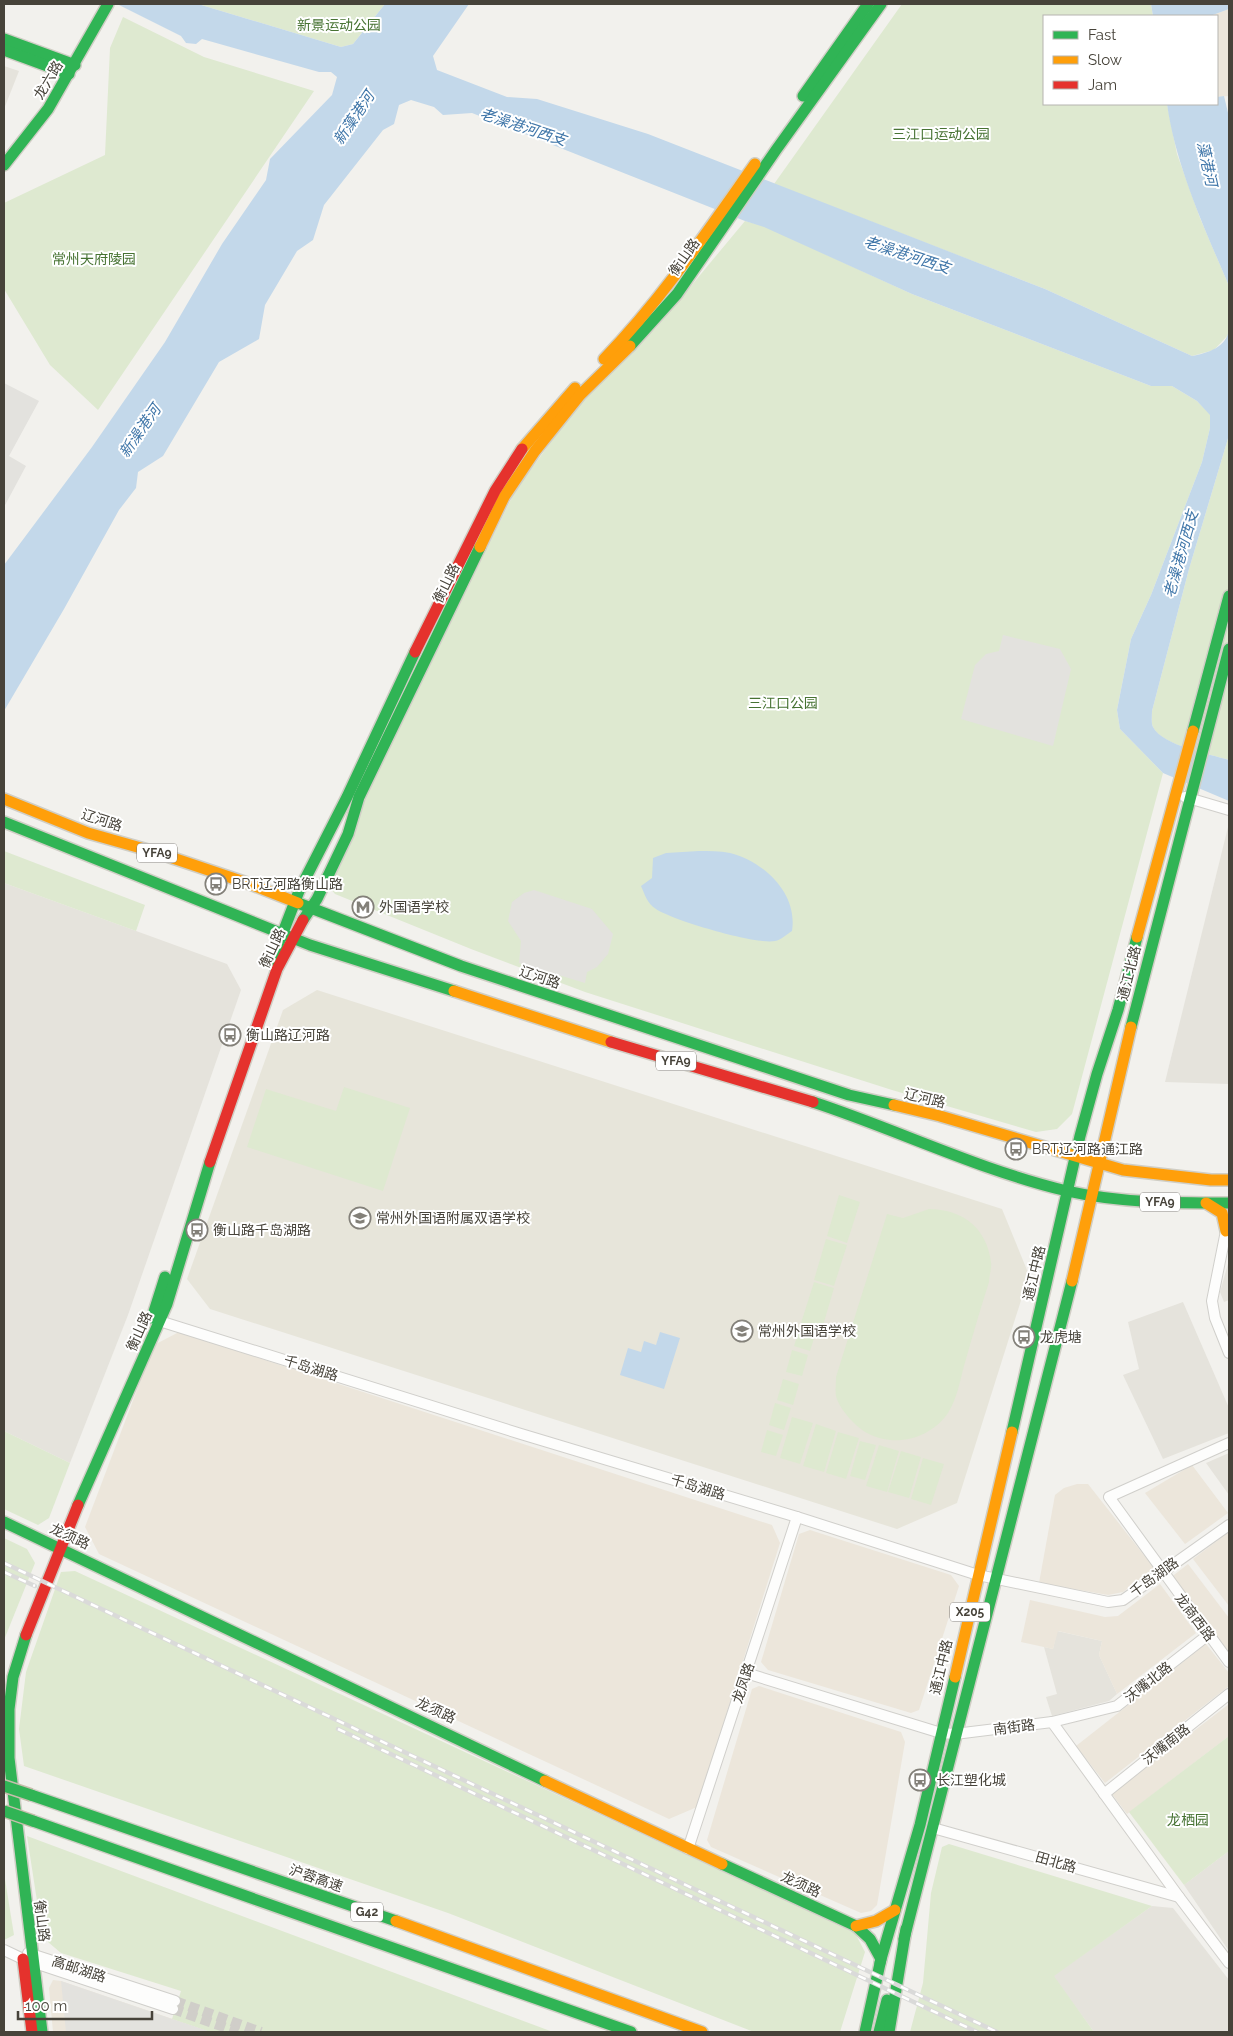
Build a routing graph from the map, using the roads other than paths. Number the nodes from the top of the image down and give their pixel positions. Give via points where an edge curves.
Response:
1 (868, 4) edge
2 (881, 4) edge
3 (106, 6) edge
4 (4, 39) edge
5 (4, 50) edge
6 (72, 69) junction
7 (4, 165) edge
8 (754, 173) junction
9 (725, 215) junction
10 (1229, 596) edge
11 (1229, 649) edge
12 (1178, 792) junction
13 (1190, 795) junction
14 (4, 799) edge
15 (1229, 810) edge
16 (4, 822) edge
17 (295, 902) junction
18 (310, 908) junction
19 (287, 936) junction
20 (1076, 1157) junction
21 (1098, 1163) junction
22 (1229, 1180) edge
23 (1068, 1191) junction
24 (1091, 1195) junction
25 (1206, 1203) junction
26 (1229, 1203) edge
27 (1228, 1229) edge
28 (156, 1320) junction
29 (1229, 1352) edge
30 (1229, 1443) edge
31 (797, 1517) junction
32 (4, 1522) edge
33 (1229, 1525) edge
34 (56, 1546) junction
35 (1161, 1571) junction
36 (978, 1575) junction
37 (994, 1579) junction
38 (1208, 1635) junction
39 (1229, 1662) edge
40 (746, 1673) junction
41 (4, 1687) edge
42 (1229, 1694) edge
43 (1052, 1722) junction
44 (941, 1733) junction
45 (955, 1734) junction
46 (4, 1786) edge
47 (1104, 1794) junction
48 (4, 1799) edge
49 (4, 1811) edge
50 (933, 1828) junction
51 (688, 1849) junction
52 (1178, 1897) junction
53 (896, 1910) junction
54 (856, 1926) junction
55 (906, 1929) junction
56 (7, 1951) edge
57 (28, 1957) junction
58 (881, 1960) junction
59 (1229, 1963) edge
60 (174, 2005) tunnel mouth
61 (32, 2032) edge
62 (42, 2032) edge
63 (632, 2032) edge
64 (702, 2032) edge
65 (855, 2032) edge
66 (865, 2032) edge
67 (879, 2032) edge
68 (889, 2032) edge

1 - 8 main road, 衡山路
2 - 8 main road, 衡山路
3 - 6 main road, 龙六路
4 - 6 main road
5 - 6 main road
6 - 7 main road, 龙六路 via 48,109
8 - 9 main road, 衡山路
9 - 17 main road, 衡山路 via 634,328 547,418 513,461 439,602
9 - 18 main road, 衡山路 via 677,294 633,343 580,394 504,497 359,797 348,834
10 - 12 main road, 通江北路
11 - 13 main road, 通江北路
12 - 13 street
12 - 20 main road, 通江北路
13 - 15 street
13 - 21 main road, 通江北路
14 - 17 main road, 辽河路 / YFA9 via 88,833 155,852
16 - 19 main road, YFA9
17 - 18 main road, 辽河路 / YFA9
17 - 19 main road, 衡山路
18 - 19 main road, 衡山路
18 - 20 main road, 辽河路 / YFA9 via 461,966 821,1086 940,1116
19 - 23 main road, YFA9 via 415,981 792,1095 867,1120 934,1148
19 - 28 main road, 衡山路 via 201,1162
20 - 21 main road, YFA9
20 - 23 main road, 通江北路
21 - 22 main road, YFA9 via 1123,1170
21 - 24 main road, 通江北路
23 - 24 main road, YFA9
23 - 36 main road, 通江中路 / X205
24 - 25 main road, YFA9 via 1167,1203
24 - 37 main road, X205 via 1084,1234
25 - 26 main road, YFA9
25 - 27 main road via 1220,1210
27 - 29 street via 1212,1301 1215,1318
28 - 31 street, 千岛湖路
28 - 34 main road, 衡山路
30 - 35 street, 龙商西路 via 1109,1497
31 - 36 street, 千岛湖路
31 - 40 street, 龙凤路
32 - 34 main road, 龙须路
33 - 35 street, 千岛湖路
34 - 41 main road, 衡山路 via 20,1626
34 - 51 main road, 龙须路
34 - 57 main road, 衡山路 via 12,1677 9,1709 9,1758
35 - 37 street, 千岛湖路 via 1123,1600 1108,1602
35 - 38 street, 龙商西路
36 - 37 street, 千岛湖路
36 - 44 main road, 通江中路 / X205
37 - 45 main road, X205
38 - 39 street, 龙商西路
38 - 43 street, 沃嘴北路 via 1117,1706
40 - 44 street, 南街路
40 - 51 street, 龙凤路
42 - 47 street, 沃嘴南路
43 - 45 street, 南街路
43 - 47 street, 南街路
44 - 45 street, 南街路
44 - 53 main road, 通江中路 / X205
45 - 50 main road, X205
46 - 64 main road, 沪蓉高速 / G42, bridge
47 - 52 street, 南街路
48 - 57 main road, 衡山路
49 - 63 main road, G42, bridge
50 - 52 street, 田北路
50 - 55 main road, X205
51 - 54 main road, 龙须路
52 - 59 street, 南街路
53 - 54 main road via 876,1921
53 - 58 main road, 通江中路 / X205
54 - 58 main road via 870,1939
55 - 67 main road, X205
55 - 68 main road
56 - 57 street, 高邮湖路
57 - 60 street, 高邮湖路
57 - 61 main road, 衡山路
57 - 62 main road, 衡山路
58 - 65 main road
58 - 66 main road, 通江中路 / X205

